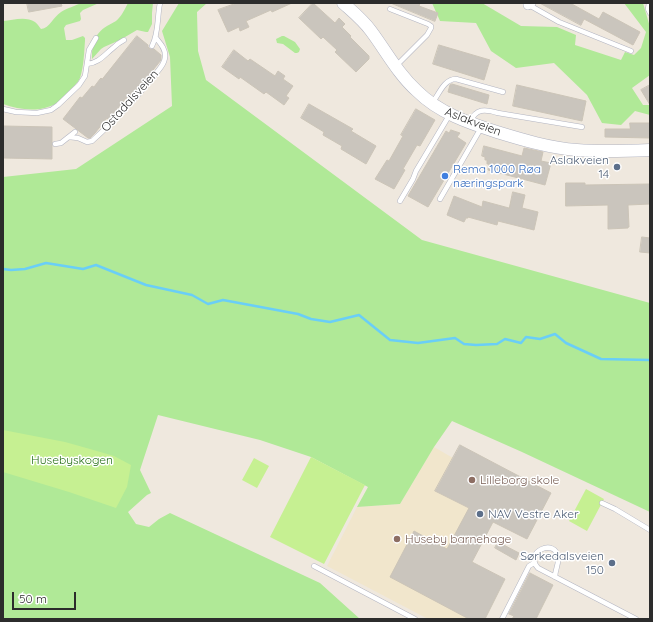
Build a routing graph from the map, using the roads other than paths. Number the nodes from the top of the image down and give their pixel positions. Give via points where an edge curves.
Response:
1 (160, 3) edge
2 (343, 3) edge
3 (649, 3) edge
4 (528, 4) edge
5 (390, 9) dead end
6 (650, 13) edge
7 (96, 38) dead end
8 (156, 38) junction
9 (124, 40) dead end
10 (152, 46) dead end
11 (631, 51) dead end
12 (87, 64) junction
13 (396, 66) junction
14 (503, 92) dead end
15 (432, 104) junction
16 (3, 109) edge
17 (450, 114) junction
18 (476, 124) junction
19 (582, 127) dead end
20 (75, 132) dead end
21 (69, 137) junction
22 (55, 144) dead end
23 (650, 150) edge
24 (440, 198) dead end
25 (400, 201) dead end
26 (602, 503) dead end
27 (650, 530) edge
28 (534, 563) junction
29 (314, 566) dead end
30 (555, 576) junction
31 (634, 616) edge
32 (415, 619) edge
33 (502, 619) edge

1 - 8 lane
2 - 13 street, Aslakveien via 367,26
3 - 6 lane
4 - 11 lane via 559,22
5 - 13 lane via 431,26 427,35
7 - 12 lane via 89,50
8 - 10 lane
8 - 21 lane, Ostadalsveien via 164,50 164,62 129,106 89,142
9 - 12 lane via 100,60
12 - 16 lane via 83,80 51,110 27,113
13 - 15 street, Aslakveien via 406,81
14 - 15 lane via 453,79 443,86
15 - 17 street, Aslakveien
17 - 18 street, Aslakveien
17 - 25 lane
18 - 19 lane via 472,117 482,110 487,110
18 - 23 street, Aslakveien via 529,141 562,148 583,151
18 - 24 lane via 478,134
20 - 21 lane
21 - 22 lane
26 - 27 lane
28 - 30 lane via 538,568
28 - 30 lane via 540,549 547,547 553,550 558,558
28 - 33 lane via 529,566
29 - 32 lane
30 - 31 lane

